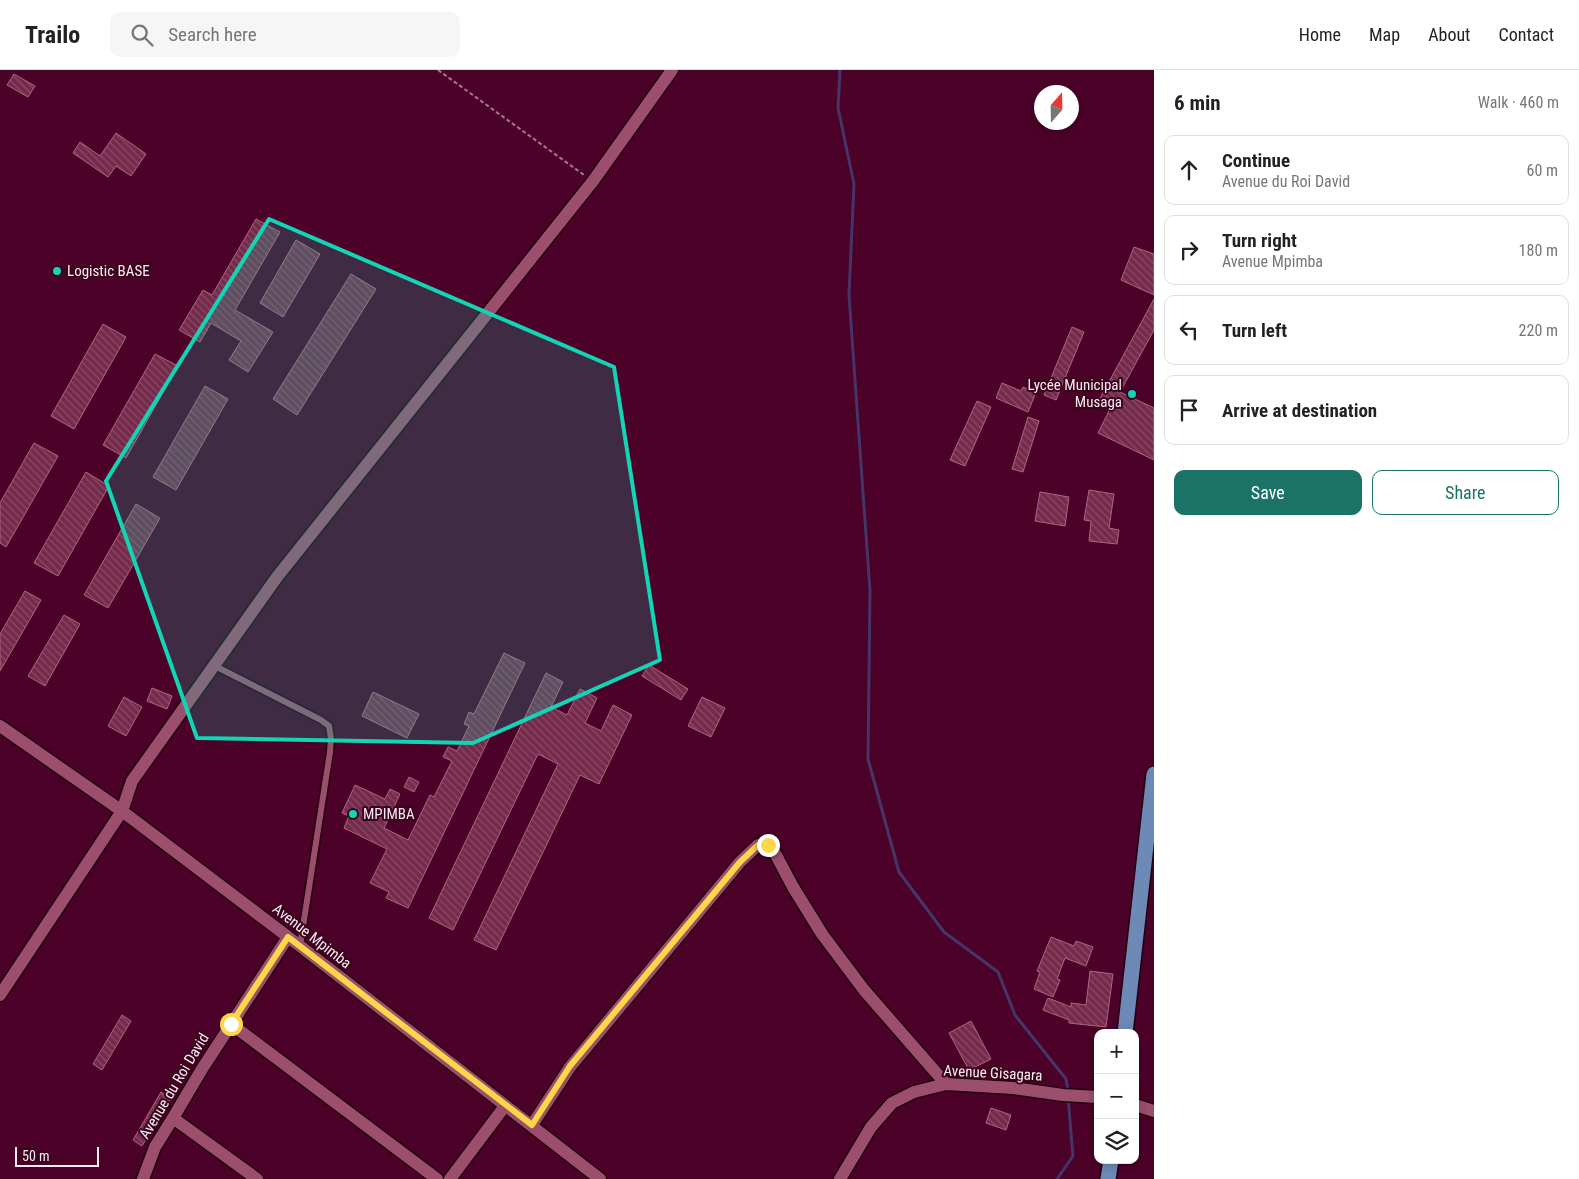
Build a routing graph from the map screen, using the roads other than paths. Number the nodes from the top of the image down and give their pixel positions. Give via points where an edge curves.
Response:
1 (672, 70) edge
2 (215, 666) junction
3 (0, 726) edge
4 (1154, 774) edge
5 (122, 811) junction
6 (288, 937) junction
7 (300, 946) junction
8 (0, 995) edge
9 (231, 1024) junction
10 (1125, 1029) edge
11 (946, 1084) junction
12 (1094, 1097) edge
13 (1139, 1105) edge
14 (505, 1106) junction
15 (1154, 1111) edge
16 (173, 1118) junction
17 (532, 1125) junction
18 (1110, 1164) edge
19 (143, 1179) edge
20 (256, 1179) edge
21 (437, 1179) edge
22 (450, 1179) edge
23 (600, 1179) edge
24 (840, 1179) edge
25 (1108, 1179) edge

1 - 2 street via 593,181 278,577
2 - 5 street via 132,781
2 - 7 lane via 329,726 330,752
3 - 5 street, Avenue Mpimba
4 - 10 main road
5 - 6 street, Avenue Mpimba
5 - 8 street
6 - 7 street, Avenue Mpimba
6 - 9 street, Avenue du Roi David
7 - 14 street, Avenue Mpimba
9 - 16 street, Avenue du Roi David
9 - 21 street
11 - 12 street, Avenue Gisagara
11 - 17 street via 864,990 822,934 776,855 768,845 758,845 740,862 570,1066
11 - 24 street, Avenue Gisagara via 914,1092 892,1103 871,1127
13 - 15 street
14 - 17 street, Avenue Mpimba
14 - 22 street
16 - 19 street, Avenue du Roi David
16 - 20 street
17 - 23 street, Avenue Mpimba
18 - 25 main road

